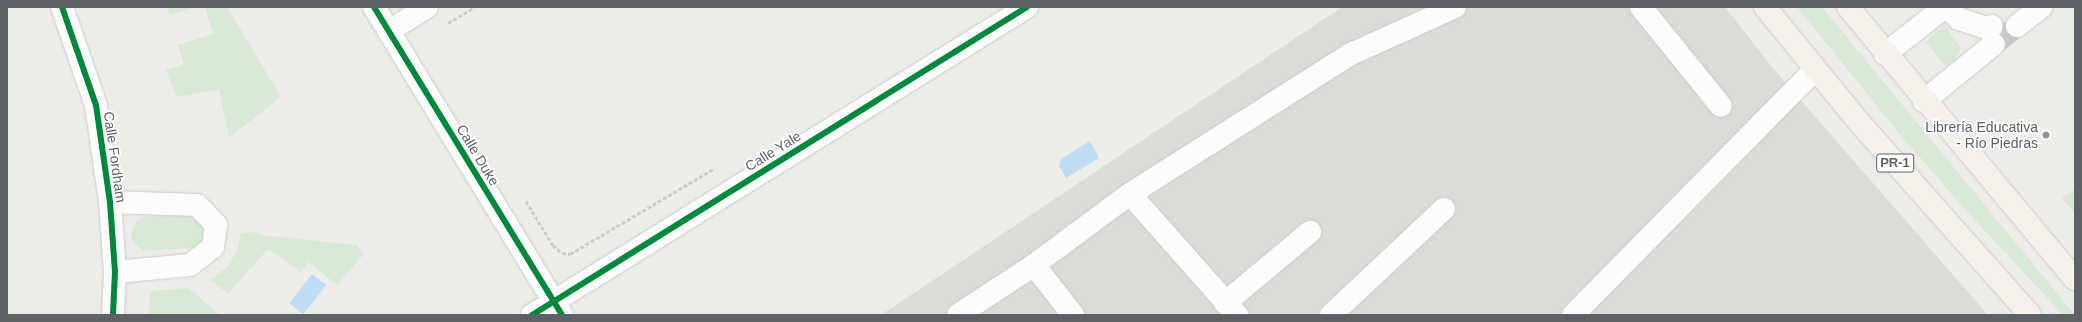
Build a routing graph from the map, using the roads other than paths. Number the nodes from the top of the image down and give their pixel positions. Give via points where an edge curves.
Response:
1 (62, 7) edge
2 (374, 7) edge
3 (427, 7) edge
4 (1027, 7) edge
5 (1455, 7) edge
6 (1641, 7) edge
7 (1765, 7) edge
8 (1848, 7) edge
9 (1946, 7) edge
10 (2041, 7) edge
11 (2024, 16) tunnel mouth
12 (389, 31) junction
13 (1884, 54) junction
14 (1815, 70) junction
15 (1924, 102) junction
16 (1721, 106) dead end
17 (1130, 194) junction
18 (110, 202) junction
19 (1444, 209) dead end
20 (1310, 232) dead end
21 (1034, 264) junction
22 (115, 272) junction
23 (2075, 279) edge
24 (558, 308) edge
25 (1231, 309) edge
26 (2023, 312) edge
27 (113, 315) edge
28 (532, 315) edge
29 (958, 315) edge
30 (1072, 315) edge
31 (1331, 315) edge
32 (1573, 315) edge

1 - 18 street, Calle Fordham via 96,105
2 - 12 street, Calle Duke
3 - 12 street
4 - 24 street, Calle Yale
5 - 17 street via 1351,54
6 - 16 street
7 - 14 main road, PR-1
8 - 13 main road
9 - 13 street
9 - 15 street via 1959,19 1986,28 1993,35
10 - 11 street
12 - 24 street, Calle Duke
13 - 15 main road
14 - 26 main road, PR-1
14 - 32 street
15 - 23 main road
17 - 21 street
17 - 25 street
18 - 22 street, Calle Fordham
18 - 22 street, Calle Fordham via 197,205 216,225 213,247 190,265
19 - 31 street
20 - 25 street
21 - 29 street
21 - 30 street
22 - 27 street, Calle Fordham
24 - 28 street, Calle Yale

